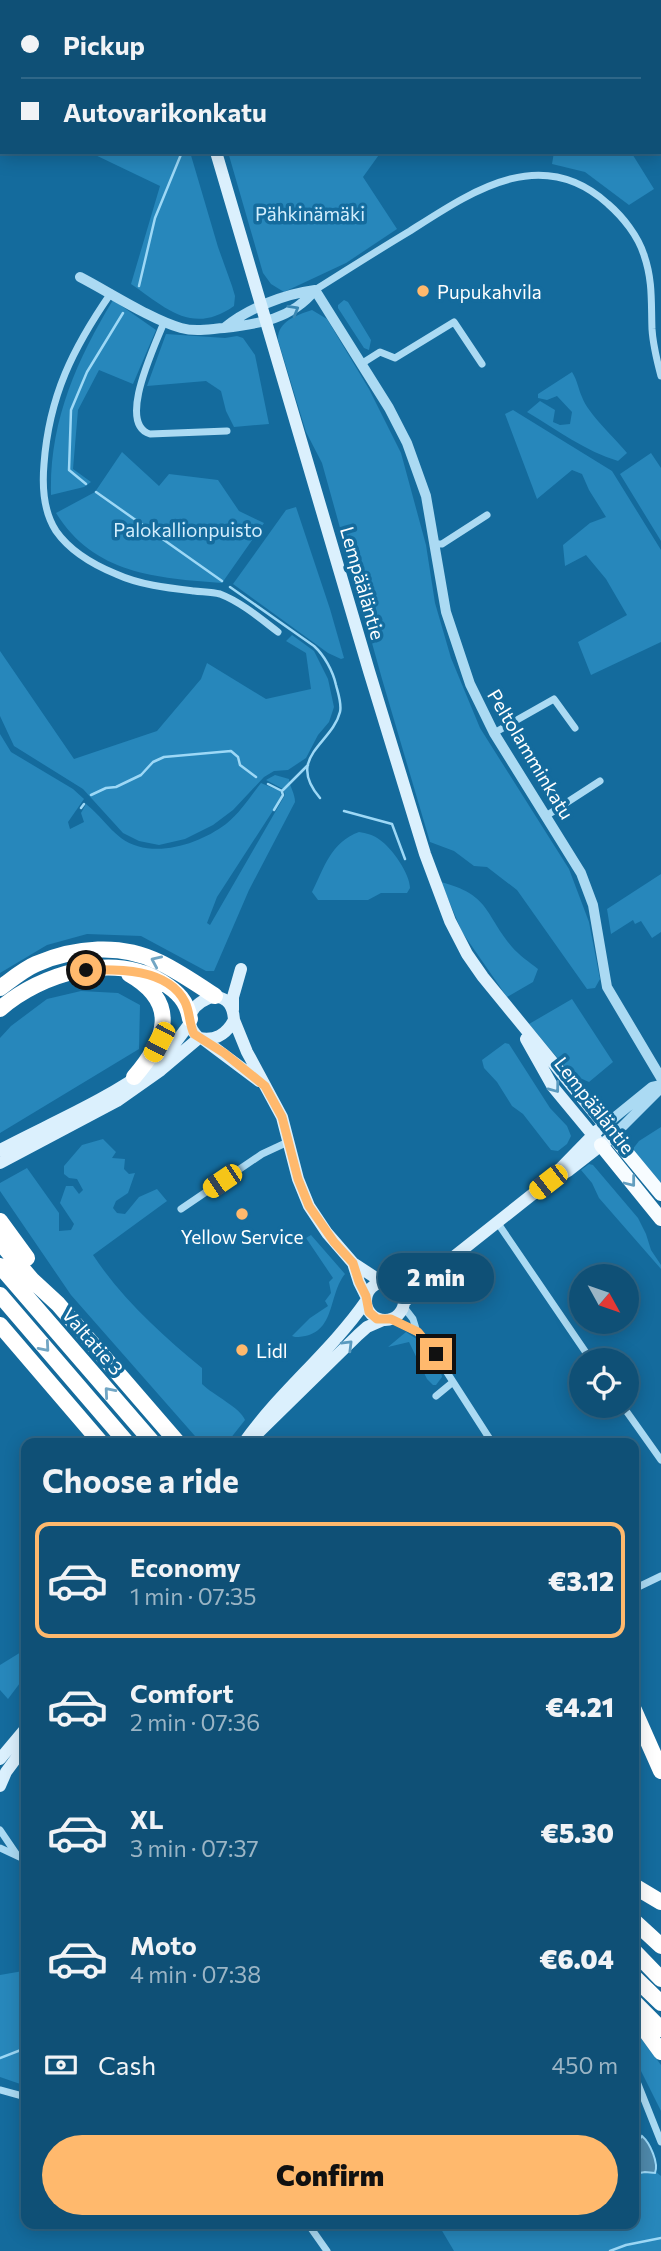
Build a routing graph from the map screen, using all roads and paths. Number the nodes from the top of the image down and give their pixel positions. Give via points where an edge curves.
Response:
1 (217, 154) edge
2 (80, 277) dead end
3 (315, 290) junction
4 (111, 293) junction
5 (657, 301) edge
6 (262, 306) junction
7 (267, 321) junction
8 (164, 322) junction
9 (224, 328) junction
10 (361, 364) junction
11 (482, 364) dead end
12 (661, 376) edge
13 (227, 431) dead end
14 (487, 515) dead end
15 (434, 544) junction
16 (278, 632) dead end
17 (575, 728) dead end
18 (494, 733) junction
19 (600, 781) dead end
20 (546, 816) junction
21 (121, 969) junction
22 (0, 988) edge
23 (216, 996) junction
24 (0, 1009) edge
25 (233, 1015) junction
26 (190, 1021) junction
27 (201, 1039) junction
28 (134, 1077) junction
29 (661, 1078) edge
30 (265, 1086) junction
31 (661, 1086) edge
32 (603, 1135) junction
33 (290, 1141) junction
34 (0, 1150) edge
35 (0, 1163) edge
36 (661, 1194) edge
37 (181, 1209) dead end
38 (661, 1219) edge
39 (0, 1221) edge
40 (497, 1222) junction
41 (0, 1242) edge
42 (353, 1263) junction
43 (0, 1266) edge
44 (427, 1278) junction
45 (388, 1283) junction
46 (0, 1295) edge
47 (366, 1299) junction
48 (58, 1304) junction
49 (404, 1304) junction
50 (387, 1320) junction
51 (0, 1325) edge
52 (418, 1332) junction
53 (583, 1348) edge
54 (453, 1382) junction
55 (436, 1396) dead end
56 (631, 1418) edge
57 (97, 1438) edge
58 (123, 1438) edge
59 (149, 1438) edge
60 (174, 1438) edge
61 (249, 1438) edge
62 (251, 1438) edge
63 (489, 1438) edge
64 (661, 1460) edge
65 (661, 1576) edge
66 (639, 1587) edge
67 (639, 1721) edge
68 (21, 1734) edge
69 (21, 1752) edge
70 (0, 1759) edge
71 (661, 1770) edge
72 (0, 1786) edge
73 (0, 1830) edge
74 (0, 1848) edge
75 (18, 1855) junction
76 (21, 1857) edge
77 (639, 1889) edge
78 (661, 1902) edge
79 (639, 1926) edge
80 (661, 1947) edge
81 (639, 1956) edge
82 (661, 1979) edge
83 (639, 1982) edge
84 (661, 2004) edge
85 (639, 2007) edge
86 (639, 2022) edge
87 (661, 2029) edge
88 (661, 2052) edge
89 (639, 2087) edge
90 (0, 2090) edge
91 (21, 2096) edge
92 (661, 2142) edge
93 (312, 2229) edge
94 (327, 2251) edge

1 - 6 main road, Lempääläntie
2 - 4 street
3 - 5 street via 473,191 513,178 540,176 580,185 613,208 644,254
3 - 6 street
7 -> 3 street via 304,304
3 - 10 street, Peltolamminkatu
4 - 8 street
4 - 16 street via 68,365 49,420 43,485 55,529 83,556 116,575 219,594
5 - 12 street via 652,329
6 - 7 main road, Lempääläntie
6 - 9 street
7 - 9 street
7 - 32 main road, Lempääläntie via 440,897 467,954 508,1009 543,1072
8 - 9 street via 192,330
8 - 13 street via 137,396 139,428 150,434
10 - 11 street via 380,352 395,358 454,322
10 - 15 street, Peltolamminkatu via 414,458
14 - 15 street via 442,544
15 - 18 street, Peltolamminkatu via 453,635
17 - 18 street via 554,699
18 - 20 street, Peltolamminkatu
19 - 20 street
20 - 29 street, Peltolamminkatu via 586,882 611,995
21 - 24 highway via 60,975 32,986
21 - 26 highway via 146,974 175,990 184,999
21 - 28 highway via 153,993 163,1016 163,1030 152,1057
23 -> 22 highway via 156,960 107,949 84,950 36,964
23 - 25 main road via 226,999
23 - 25 main road via 241,969
23 - 26 main road via 196,1004
25 - 27 main road via 225,1033
25 - 30 main road
26 - 27 main road
26 - 28 main road via 168,1051
27 - 30 main road
27 - 35 main road via 117,1101
28 - 34 main road
30 - 33 main road
31 - 32 street
32 - 36 main road, Lempääläntie
32 -> 38 main road, Lempääläntie
32 - 40 main road via 568,1171
33 - 37 street via 262,1154
33 - 42 main road via 309,1206
39 - 48 highway
40 - 44 main road
40 - 53 street
41 - 48 highway
42 - 45 main road
42 - 47 main road
59 -> 43 highway, Valtatie 3
44 - 45 main road via 407,1285
44 - 49 main road
45 - 47 main road via 372,1287
45 - 49 main road via 403,1293
46 -> 58 highway, Valtatie 3
47 - 50 main road via 369,1312
47 - 61 main road via 349,1326 262,1417
48 - 60 highway
49 - 50 main road
49 - 52 street
50 - 52 street
62 -> 50 main road via 367,1327
51 - 57 highway
52 - 54 street
54 - 55 street
54 - 63 street
56 - 64 street
65 - 66 street
67 - 71 highway
68 - 70 main road
69 - 72 main road
73 - 75 street
74 - 75 street
75 - 76 street
77 - 78 highway
79 - 80 highway
81 - 82 highway
83 - 84 highway
85 - 87 highway
86 - 88 highway
89 - 92 street
90 - 91 street
93 - 94 street

